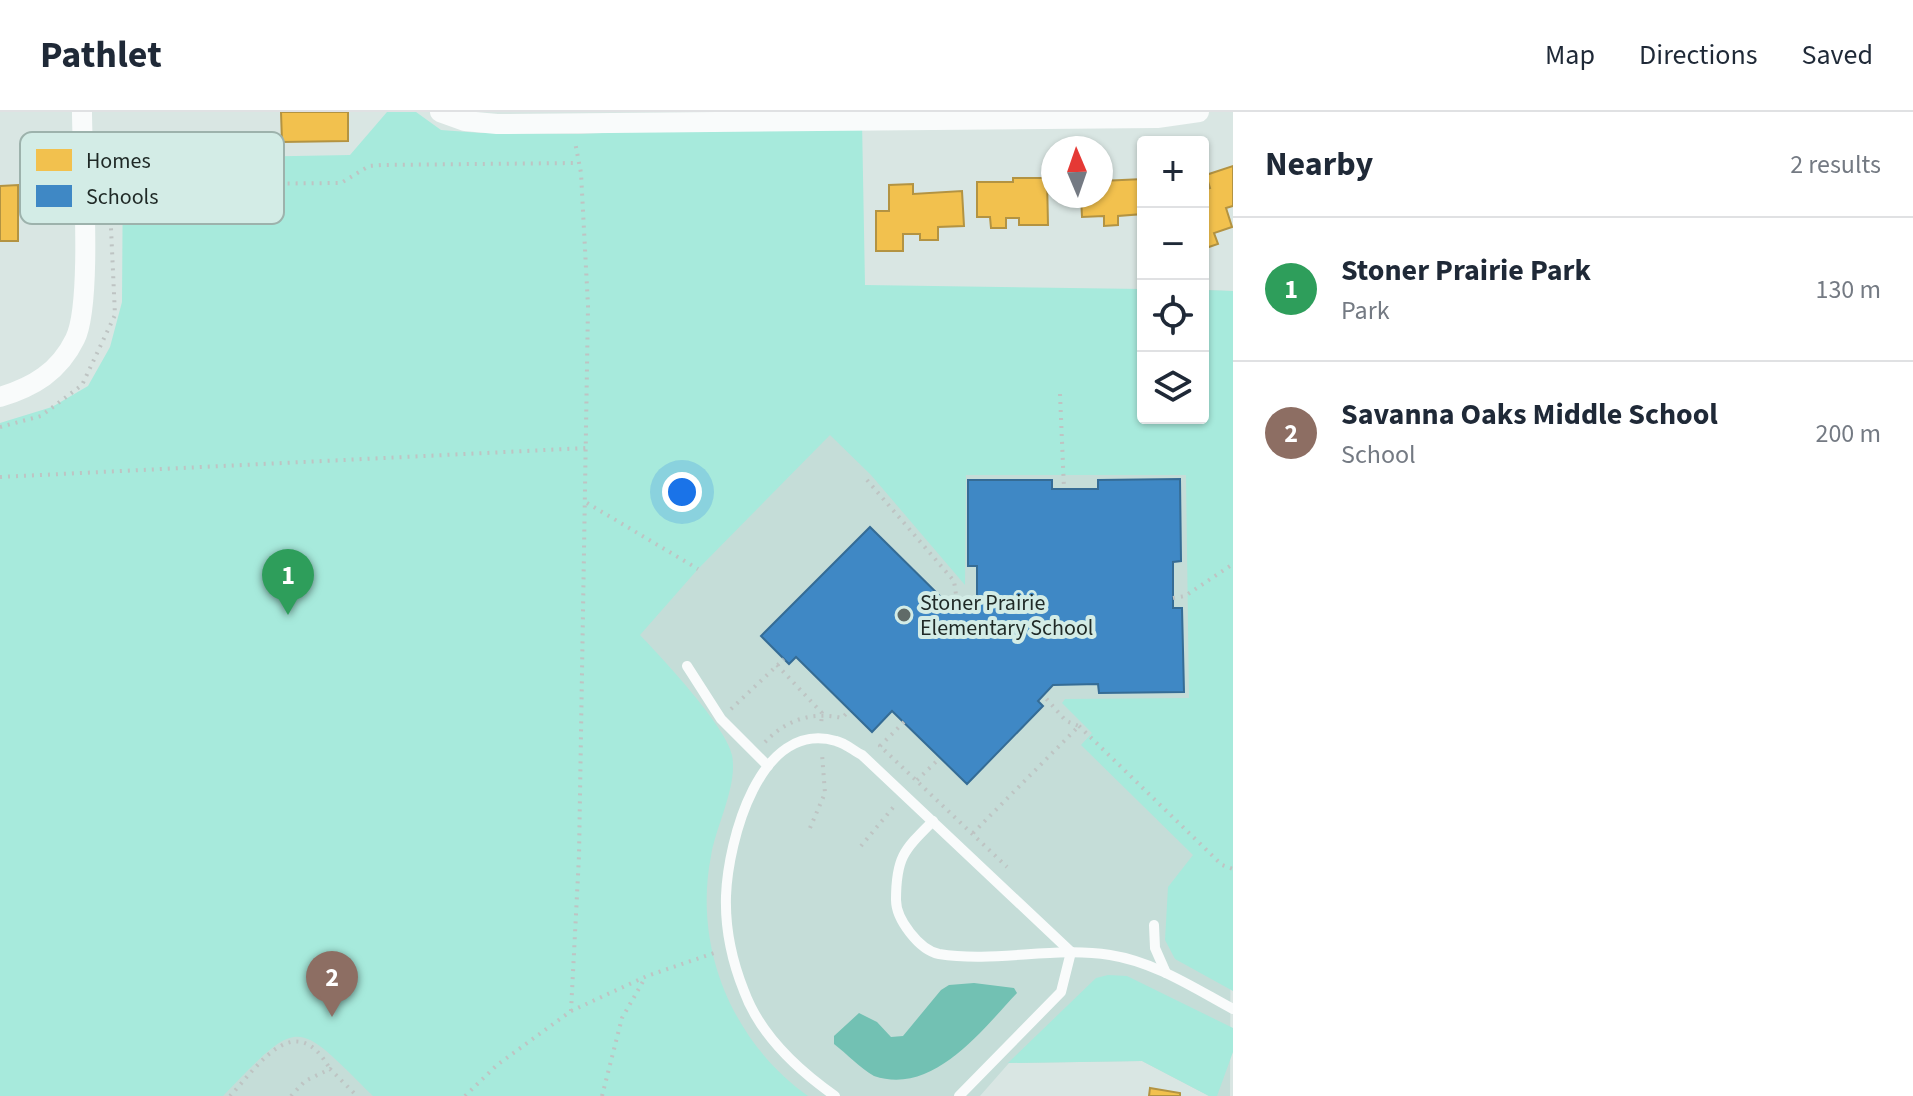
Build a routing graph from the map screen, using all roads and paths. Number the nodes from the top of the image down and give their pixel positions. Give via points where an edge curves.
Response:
1 (82, 112) edge
2 (440, 112) edge
3 (1199, 112) edge
4 (573, 124) junction
5 (82, 132) edge
6 (576, 163) junction
7 (284, 183) edge
8 (83, 224) edge
9 (1060, 394) dead end
10 (0, 397) edge
11 (586, 448) junction
12 (0, 477) edge
13 (867, 480) dead end
14 (1064, 489) dead end
15 (586, 503) junction
16 (1233, 564) edge
17 (698, 569) dead end
18 (1173, 598) dead end
19 (958, 608) dead end
20 (784, 659) dead end
21 (687, 666) dead end
22 (1043, 695) dead end
23 (850, 710) dead end
24 (721, 719) junction
25 (904, 722) dead end
26 (1079, 726) junction
27 (754, 754) junction
28 (768, 766) junction
29 (933, 821) junction
30 (973, 833) junction
31 (960, 847) junction
32 (1233, 869) edge
33 (1017, 877) dead end
34 (1154, 925) dead end
35 (716, 940) dead end
36 (717, 952) junction
37 (1071, 952) junction
38 (720, 962) dead end
39 (1166, 973) junction
40 (647, 976) junction
41 (1233, 1009) edge
42 (571, 1011) junction
43 (330, 1069) junction
44 (230, 1096) edge
45 (291, 1096) edge
46 (357, 1096) edge
47 (465, 1096) edge
48 (602, 1096) edge
49 (835, 1096) edge
50 (959, 1096) edge

1 - 5 street
2 - 4 street via 486,123
3 - 4 street via 1157,118
4 - 6 path
6 - 7 path via 381,165 369,166 341,183
6 - 11 path via 581,173 588,306
8 - 10 street via 84,302 76,338 55,369 31,388
9 - 14 path
11 - 12 path
11 - 15 path
13 - 19 path via 954,581
15 - 17 path
15 - 42 path
16 - 18 path via 1185,596
20 - 24 path
21 - 24 lane
22 - 26 path via 1066,721
23 - 27 path via 842,718 804,716 774,733
24 - 27 lane
25 - 30 path via 880,746
26 - 30 path
26 - 32 path via 1171,818
27 - 28 lane
28 - 29 lane via 792,745 837,741 862,755
28 - 49 lane via 746,801 730,847 729,947 745,995 769,1035
29 - 31 lane
29 - 37 lane via 900,859 896,908 907,930 936,953
30 - 31 path
30 - 33 path
31 - 37 lane
34 - 39 lane via 1155,948
35 - 36 path
36 - 38 path
36 - 40 path
37 - 39 lane via 1110,955
37 - 50 lane via 1061,992
39 - 41 lane
40 - 42 path
40 - 48 path via 622,1018
42 - 47 path via 497,1065
43 - 44 path via 313,1046 280,1043
43 - 45 path via 305,1081
43 - 46 path

